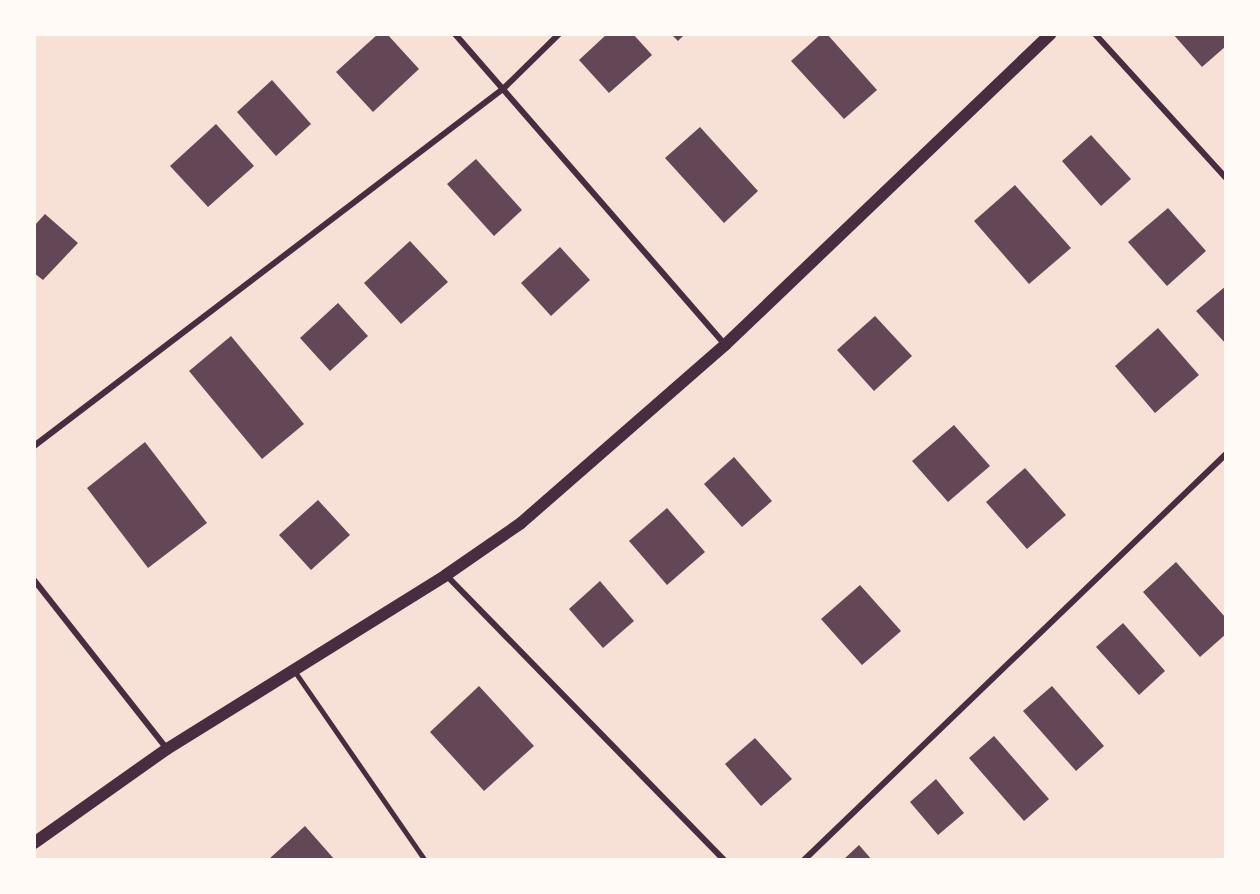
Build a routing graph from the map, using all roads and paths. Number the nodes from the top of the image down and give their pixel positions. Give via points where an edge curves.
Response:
1 (455, 34) edge
2 (558, 34) edge
3 (1050, 34) edge
4 (1095, 34) edge
5 (503, 89) junction
6 (1226, 178) edge
7 (725, 345) junction
8 (34, 446) edge
9 (1226, 454) edge
10 (446, 575) junction
11 (34, 580) edge
12 (294, 670) junction
13 (167, 749) junction
14 (34, 843) edge
15 (425, 860) edge
16 (724, 860) edge
17 (804, 860) edge

1 - 5 street
2 - 5 street
3 - 7 main road
4 - 6 street
5 - 7 street
5 - 8 street
7 - 10 main road via 521,523
9 - 17 street
10 - 12 main road
10 - 16 street
11 - 13 street
12 - 13 main road
12 - 15 lane
13 - 14 main road

